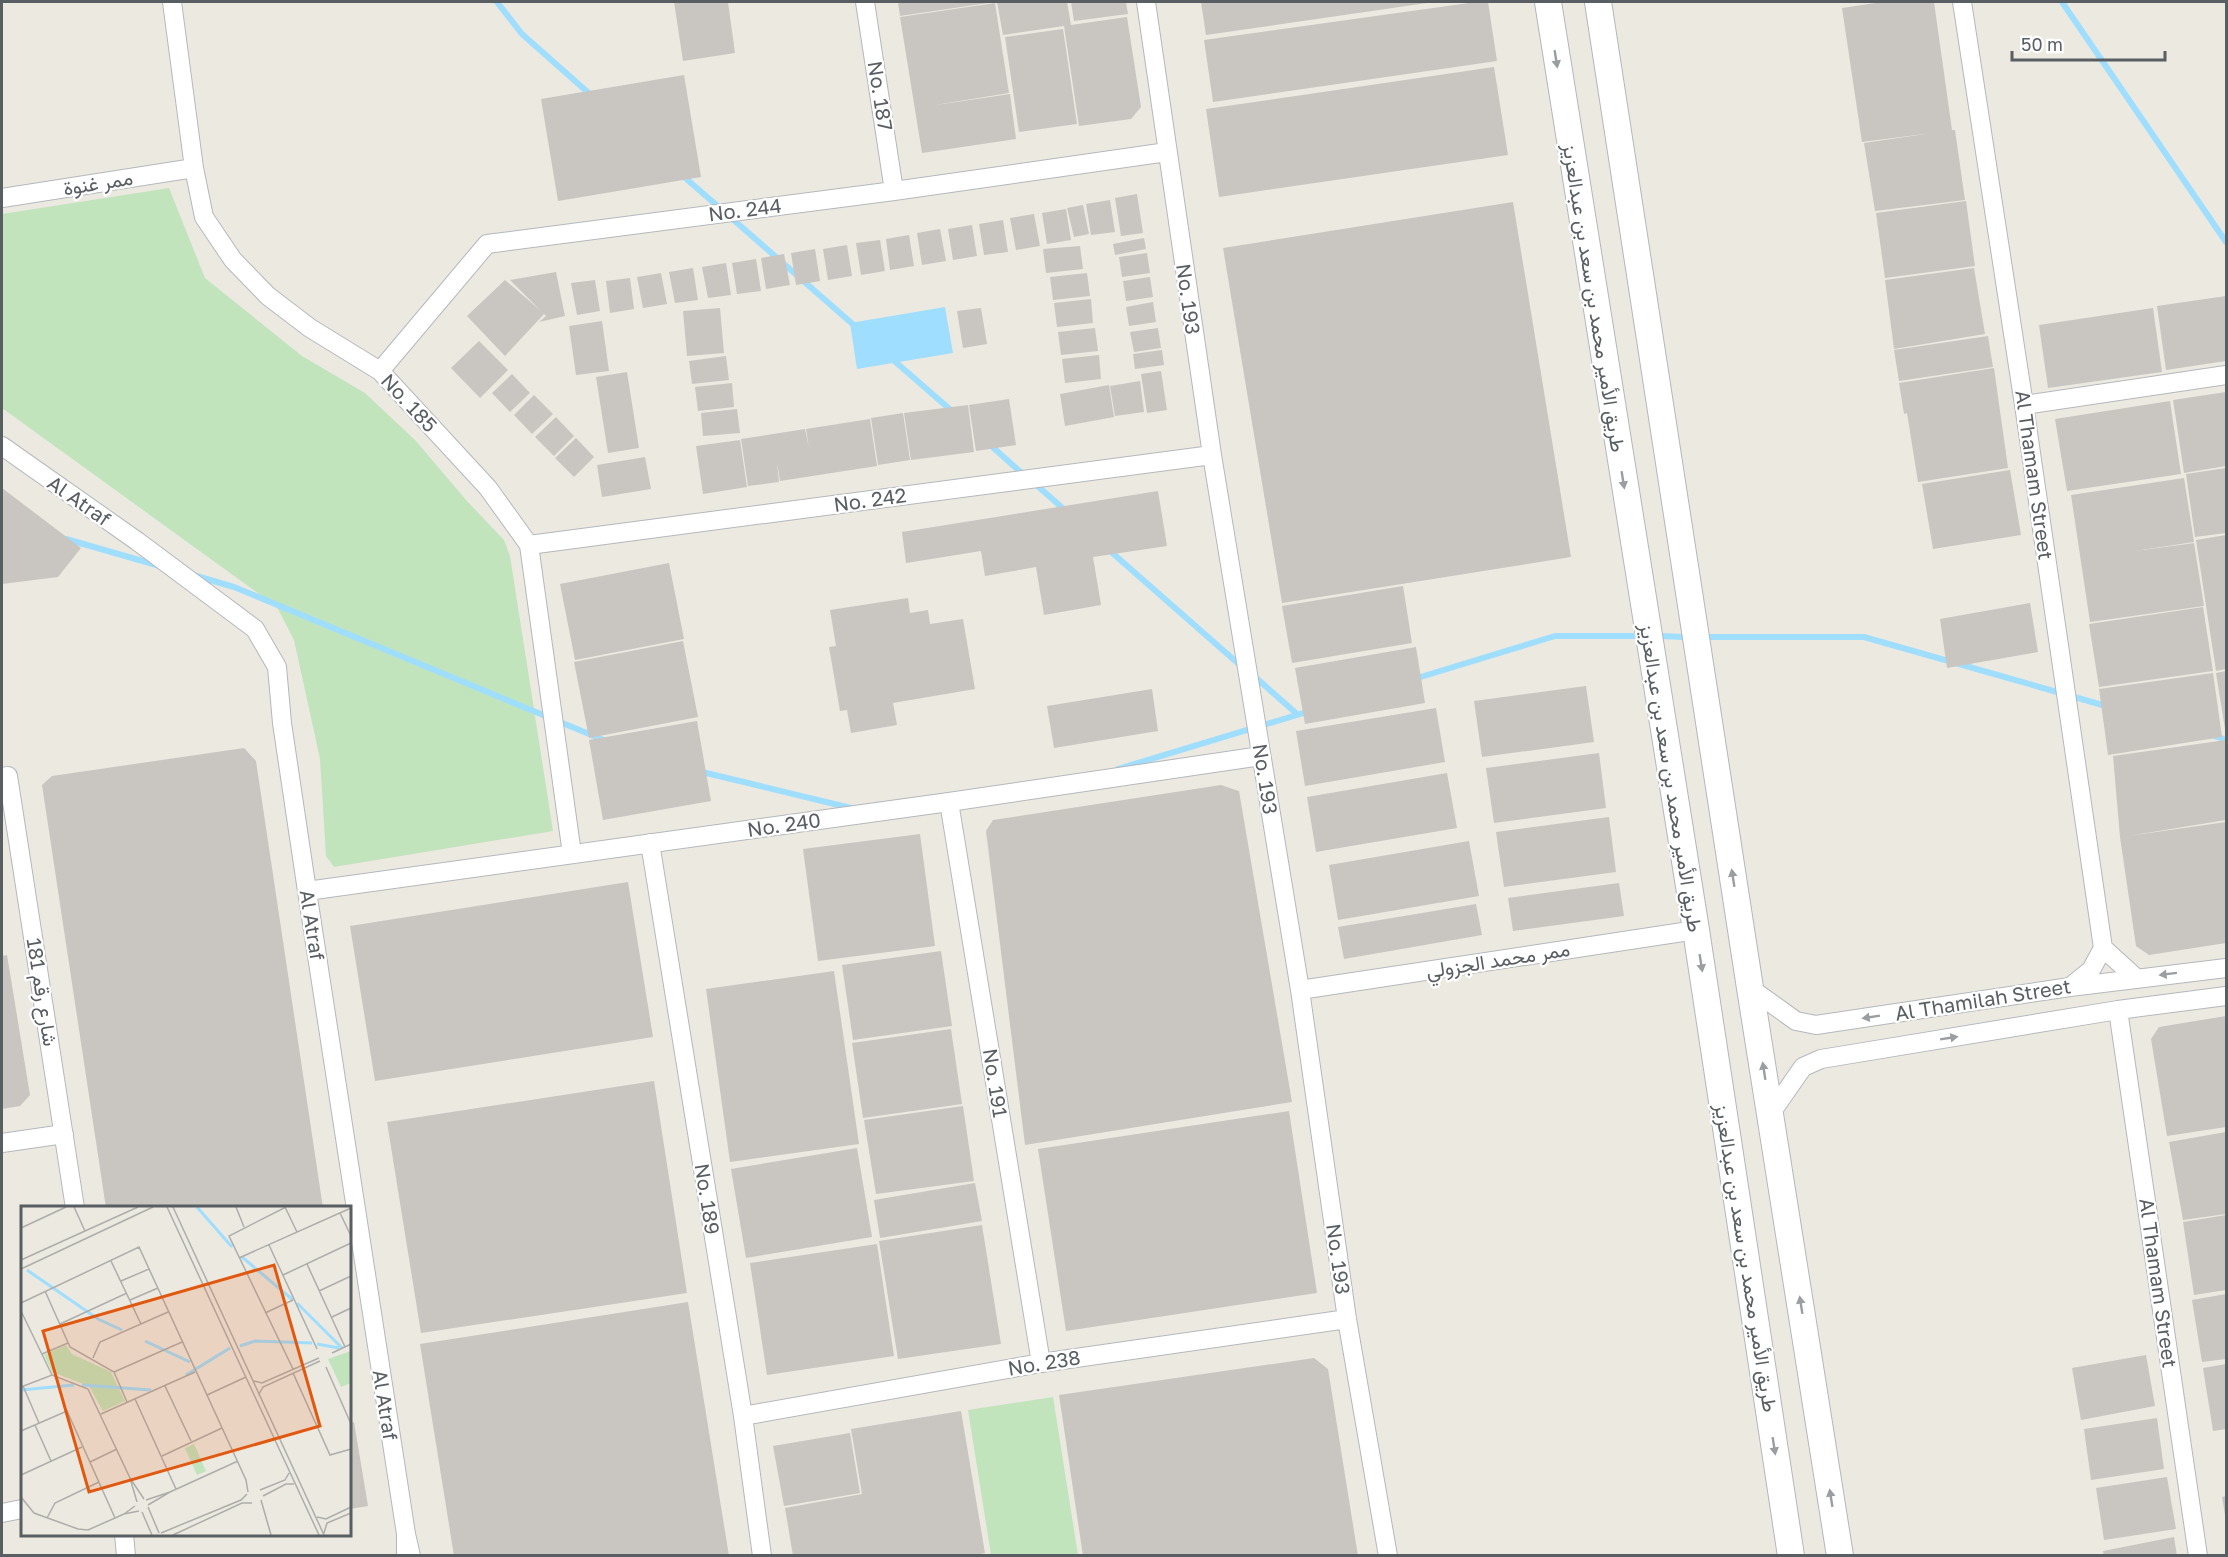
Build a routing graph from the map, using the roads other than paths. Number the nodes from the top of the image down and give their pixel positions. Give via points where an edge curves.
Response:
1 (172, 2) edge
2 (865, 2) edge
3 (1146, 2) edge
4 (1548, 2) edge
5 (1598, 2) edge
6 (1962, 2) edge
7 (1167, 152) junction
8 (194, 168) junction
9 (894, 191) junction
10 (2, 198) edge
11 (380, 371) junction
12 (2226, 375) edge
13 (2024, 405) junction
14 (2, 446) edge
15 (1212, 455) junction
16 (529, 545) junction
17 (1261, 756) junction
18 (5, 777) edge
19 (949, 802) junction
20 (650, 843) junction
21 (572, 854) junction
22 (307, 891) junction
23 (1695, 930) junction
24 (2103, 948) junction
25 (2226, 968) edge
26 (2136, 978) junction
27 (2070, 987) junction
28 (1750, 988) junction
29 (1300, 990) junction
30 (2226, 996) edge
31 (2118, 1010) junction
32 (1770, 1113) junction
33 (64, 1134) junction
34 (2, 1143) edge
35 (75, 1206) edge
36 (350, 1206) edge
37 (351, 1212) edge
38 (355, 1241) edge
39 (1347, 1319) junction
40 (1041, 1363) junction
41 (743, 1416) junction
42 (21, 1509) edge
43 (2, 1513) edge
44 (406, 1534) junction
45 (123, 1536) edge
46 (126, 1556) edge
47 (406, 1556) edge
48 (411, 1556) edge
49 (762, 1556) edge
50 (1388, 1556) edge
51 (1791, 1556) edge
52 (1840, 1556) edge
53 (2198, 1556) edge

1 - 8 street, No. 185
2 - 9 street, No. 187
3 - 7 street, No. 193
4 -> 23 main road, طريق الأمير محمد بن سعد بن عبدالعزيز
28 -> 5 main road
6 - 13 street, Al Thamam Street
7 - 9 street, No. 244
7 - 15 street, No. 193
8 - 10 street, ممر غنوة
8 - 11 street, No. 185 via 204,217 232,260 268,296 310,328
9 - 11 street, No. 244 via 488,244
11 - 16 street, No. 185 via 488,488
12 - 13 street
13 - 24 street, Al Thamam Street
14 - 22 street, Al Atraf via 255,629 277,667
15 - 16 street, No. 242
15 - 17 street, No. 193
16 - 21 street, No. 185
17 - 19 street, No. 240
17 - 29 street, No. 193
18 - 33 street, شارع رقم 181
19 - 20 street, No. 240
19 - 40 street, No. 191
20 - 21 street, No. 240
20 - 41 street, No. 189
21 - 22 street, No. 240
22 - 36 street, Al Atraf
23 - 29 street, ممر محمد الجزولي
23 -> 51 main road, طريق الأمير محمد بن سعد بن عبدالعزيز
24 - 26 street
24 - 27 street via 2091,970
25 -> 26 street, Al Thamilah Street
26 - 27 street, Al Thamilah Street
27 -> 28 street, Al Thamilah Street via 1816,1025 1796,1021
32 -> 28 main road
29 - 39 street, No. 193
30 - 31 street, Al Thamilah Street
32 -> 31 street, Al Thamilah Street via 1803,1067 1821,1059
31 - 53 street, Al Thamam Street
52 -> 32 main road
33 - 34 street
33 - 35 street, شارع رقم 181
37 - 38 street, Al Atraf
38 - 44 street, Al Atraf
39 - 40 street, No. 238
39 - 50 street, No. 193
40 - 41 street, No. 238
41 - 49 street, No. 189
42 - 43 street
44 - 47 street, Al Atraf
44 - 48 street, Al Atraf
45 - 46 street

